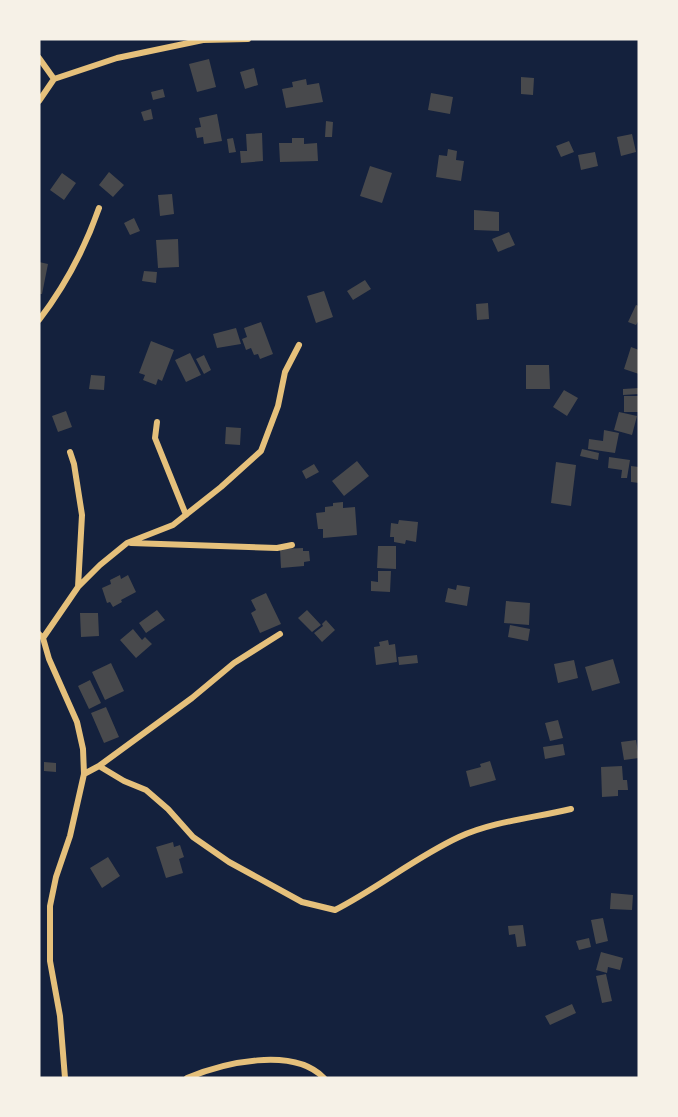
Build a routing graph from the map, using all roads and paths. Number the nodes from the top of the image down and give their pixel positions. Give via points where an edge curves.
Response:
1 (248, 39) edge
2 (203, 40) edge
3 (39, 58) edge
4 (54, 79) junction
5 (39, 101) edge
6 (99, 208) dead end
7 (39, 320) edge
8 (299, 345) dead end
9 (157, 422) dead end
10 (70, 452) dead end
11 (186, 515) junction
12 (127, 543) junction
13 (292, 545) dead end
14 (78, 587) junction
15 (280, 634) dead end
16 (41, 636) edge
17 (99, 766) junction
18 (84, 774) junction
19 (571, 809) dead end
20 (65, 1078) edge
21 (187, 1078) edge
22 (324, 1078) edge

1 - 2 street
2 - 4 street via 117,58
3 - 4 street
4 - 5 street
6 - 7 street via 65,283
8 - 11 street via 285,372 278,406 261,451
9 - 11 street via 155,438
10 - 14 street via 82,515
11 - 12 street via 173,525
12 - 13 street via 277,548
12 - 14 street
14 - 16 street
15 - 17 street via 234,663
16 - 18 street via 77,722
17 - 18 street
17 - 19 street via 146,790 193,837 229,862 302,902 336,910 460,837 499,824
18 - 20 street via 50,906 50,961
21 - 22 street via 204,1071 281,1059 300,1062

